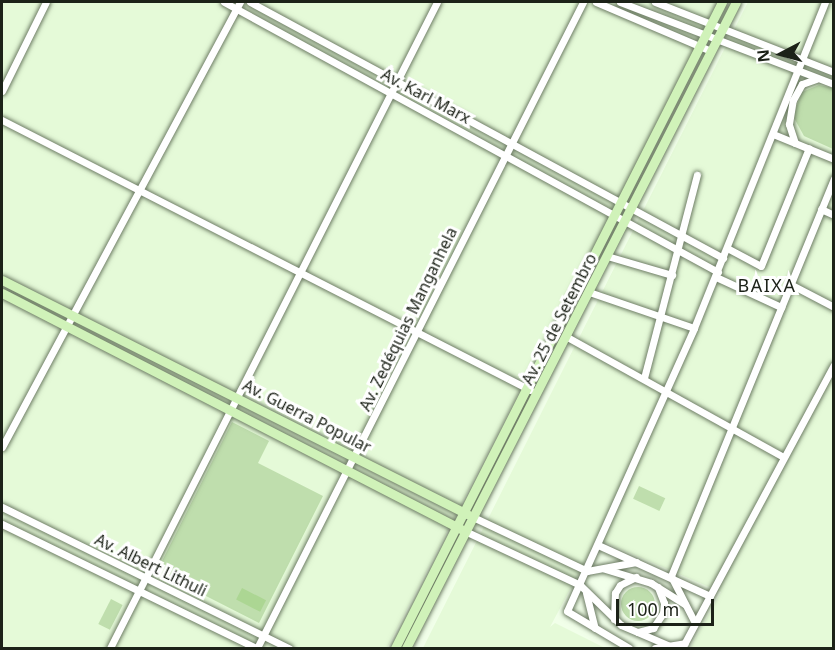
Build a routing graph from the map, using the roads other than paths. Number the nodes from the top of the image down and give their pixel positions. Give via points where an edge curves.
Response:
1 (44, 2) edge
2 (224, 2) edge
3 (250, 2) edge
4 (437, 2) edge
5 (583, 2) edge
6 (596, 2) edge
7 (620, 2) edge
8 (632, 2) edge
9 (655, 2) edge
10 (722, 2) edge
11 (736, 2) edge
12 (825, 2) edge
13 (238, 5) edge
14 (707, 30) junction
15 (720, 35) junction
16 (699, 46) junction
17 (711, 51) junction
18 (802, 60) junction
19 (798, 71) junction
20 (834, 72) edge
21 (818, 79) junction
22 (397, 81) junction
23 (834, 84) edge
24 (2, 91) edge
25 (391, 93) junction
26 (2, 120) edge
27 (773, 134) junction
28 (512, 143) junction
29 (795, 143) junction
30 (809, 148) junction
31 (506, 155) junction
32 (834, 159) edge
33 (697, 175) dead end
34 (834, 178) edge
35 (136, 192) junction
36 (621, 203) junction
37 (631, 209) junction
38 (821, 209) junction
39 (834, 215) edge
40 (614, 217) junction
41 (625, 223) junction
42 (682, 236) junction
43 (728, 248) junction
44 (677, 252) junction
45 (607, 256) junction
46 (723, 258) junction
47 (300, 272) junction
48 (672, 275) junction
49 (717, 275) junction
50 (2, 280) edge
51 (790, 284) junction
52 (589, 292) junction
53 (2, 293) edge
54 (781, 307) junction
55 (834, 307) edge
56 (70, 315) junction
57 (661, 316) junction
58 (65, 325) junction
59 (694, 328) junction
60 (415, 333) junction
61 (567, 337) junction
62 (834, 365) edge
63 (644, 378) junction
64 (527, 389) junction
65 (666, 391) junction
66 (538, 394) junction
67 (237, 397) junction
68 (231, 408) junction
69 (733, 428) junction
70 (2, 447) edge
71 (782, 456) junction
72 (354, 457) junction
73 (349, 468) junction
74 (2, 507) edge
75 (464, 513) junction
76 (475, 518) junction
77 (2, 524) edge
78 (457, 526) junction
79 (467, 532) junction
80 (598, 545) junction
81 (636, 562) junction
82 (601, 568) junction
83 (587, 571) junction
84 (671, 576) junction
85 (636, 577) junction
86 (146, 578) junction
87 (580, 585) junction
88 (657, 586) junction
89 (140, 591) junction
90 (586, 593) junction
91 (710, 596) junction
92 (687, 605) junction
93 (614, 619) junction
94 (695, 623) junction
95 (596, 629) junction
96 (636, 633) junction
97 (264, 635) junction
98 (670, 646) junction
99 (684, 646) edge
100 (110, 648) edge
101 (256, 648) edge
102 (289, 648) edge
103 (395, 648) edge
104 (406, 648) edge
105 (629, 648) edge
106 (655, 648) edge

1 - 24 street
2 - 13 street, Av. Karl Marx
3 - 22 street, Av. Karl Marx
4 - 22 street
5 - 28 street, Av. Zedéquias Manganhela
6 - 16 street
7 - 14 street
8 - 14 street
9 - 14 street
10 - 14 main road
11 - 15 main road, Av. 25 de Setembro
12 - 18 street
13 - 25 street, Av. Karl Marx
13 - 35 street
14 - 15 street
14 - 15 street
14 - 16 main road
15 - 17 main road, Av. 25 de Setembro
15 - 18 street
15 - 19 street
16 - 17 street
16 - 36 main road
17 - 37 main road, Av. 25 de Setembro
18 - 19 street
18 - 20 street
19 - 21 street
19 - 27 street
21 - 23 street
21 - 29 street via 802,84 793,100 789,124
22 - 25 street
22 - 28 street, Av. Karl Marx
25 - 31 street, Av. Karl Marx
25 - 47 street
26 - 35 street
27 - 29 street
27 - 43 street
28 - 31 street, Av. Zedéquias Manganhela
28 - 36 street, Av. Karl Marx
29 - 30 street
30 - 32 street
30 - 43 street via 761,266
31 - 40 street, Av. Karl Marx
31 - 60 street, Av. Zedéquias Manganhela
33 - 42 street
34 - 38 street
35 - 47 street
35 - 56 street
36 - 37 street, Av. Karl Marx
36 - 40 main road, Av. 25 de Setembro
37 - 41 main road, Av. 25 de Setembro
37 - 42 street, Av. Karl Marx
38 - 39 street
38 - 51 street
40 - 41 street, Av. Karl Marx
40 - 64 main road, Av. 25 de Setembro
41 - 44 street, Av. Karl Marx
41 - 45 main road, Av. 25 de Setembro
42 - 44 street
42 - 46 street, Av. Karl Marx
43 - 46 street
44 - 48 street
44 - 49 street, Av. Karl Marx
45 - 48 street
45 - 52 main road, Av. 25 de Setembro
46 - 49 street
47 - 60 street
47 - 67 street
48 - 57 street
49 - 54 street, Av. Karl Marx
49 - 59 street
50 - 56 main road, Av. Guerra Popular
51 - 54 street
51 - 55 street
52 - 57 street
52 - 61 main road, Av. 25 de Setembro
53 - 58 main road, Av. Guerra Popular
54 - 69 street
56 - 58 street
56 - 67 main road, Av. Guerra Popular
57 - 59 street
57 - 63 street
58 - 68 main road, Av. Guerra Popular
58 - 70 street
59 - 65 street
60 - 64 street
60 - 72 street, Av. Zedéquias Manganhela
61 - 63 street
61 - 66 main road, Av. 25 de Setembro
62 - 71 street
63 - 65 street
64 - 66 street
64 - 75 main road, Av. 25 de Setembro
65 - 69 street
65 - 80 street
66 - 76 main road, Av. 25 de Setembro
67 - 68 street
67 - 72 main road, Av. Guerra Popular
68 - 73 main road, Av. Guerra Popular
68 - 86 street
69 - 71 street
69 - 84 street
71 - 91 street
72 - 73 street, Av. Zedéquias Manganhela
72 - 75 main road, Av. Guerra Popular
73 - 78 main road, Av. Guerra Popular
73 - 97 street, Av. Zedéquias Manganhela
74 - 86 street, Av. Albert Lithuli
75 - 76 main road, Av. Guerra Popular
75 - 78 main road, Av. 25 de Setembro
76 - 79 main road, Av. 25 de Setembro
76 - 83 street, Av. Guerra Popular
77 - 89 street, Av. Albert Lithuli
78 - 79 main road, Av. Guerra Popular
78 - 103 main road, Av. 25 de Setembro
79 - 87 street, Av. Guerra Popular
79 - 104 main road, Av. 25 de Setembro
80 - 81 street
80 - 83 street
81 - 82 street
81 - 84 street
82 - 83 street
82 - 85 street
83 - 87 street
84 - 91 street
84 - 92 street
85 - 88 street
85 - 93 street via 620,585 615,593
86 - 89 street
86 - 97 street, Av. Albert Lithuli
87 - 90 street, Av. Guerra Popular
87 - 95 street via 567,611
88 - 92 street
88 - 96 street via 664,603 663,613 653,628
89 - 100 street
89 - 101 street, Av. Albert Lithuli
90 - 93 street, Av. Guerra Popular
90 - 95 street, Av. Guerra Popular
91 - 94 street
92 - 94 street
93 - 96 street, Av. Guerra Popular
94 - 99 street
95 - 105 street
96 - 98 street, Av. Guerra Popular
97 - 101 street, Av. Zedéquias Manganhela
97 - 102 street, Av. Albert Lithuli
98 - 99 street
98 - 106 street

